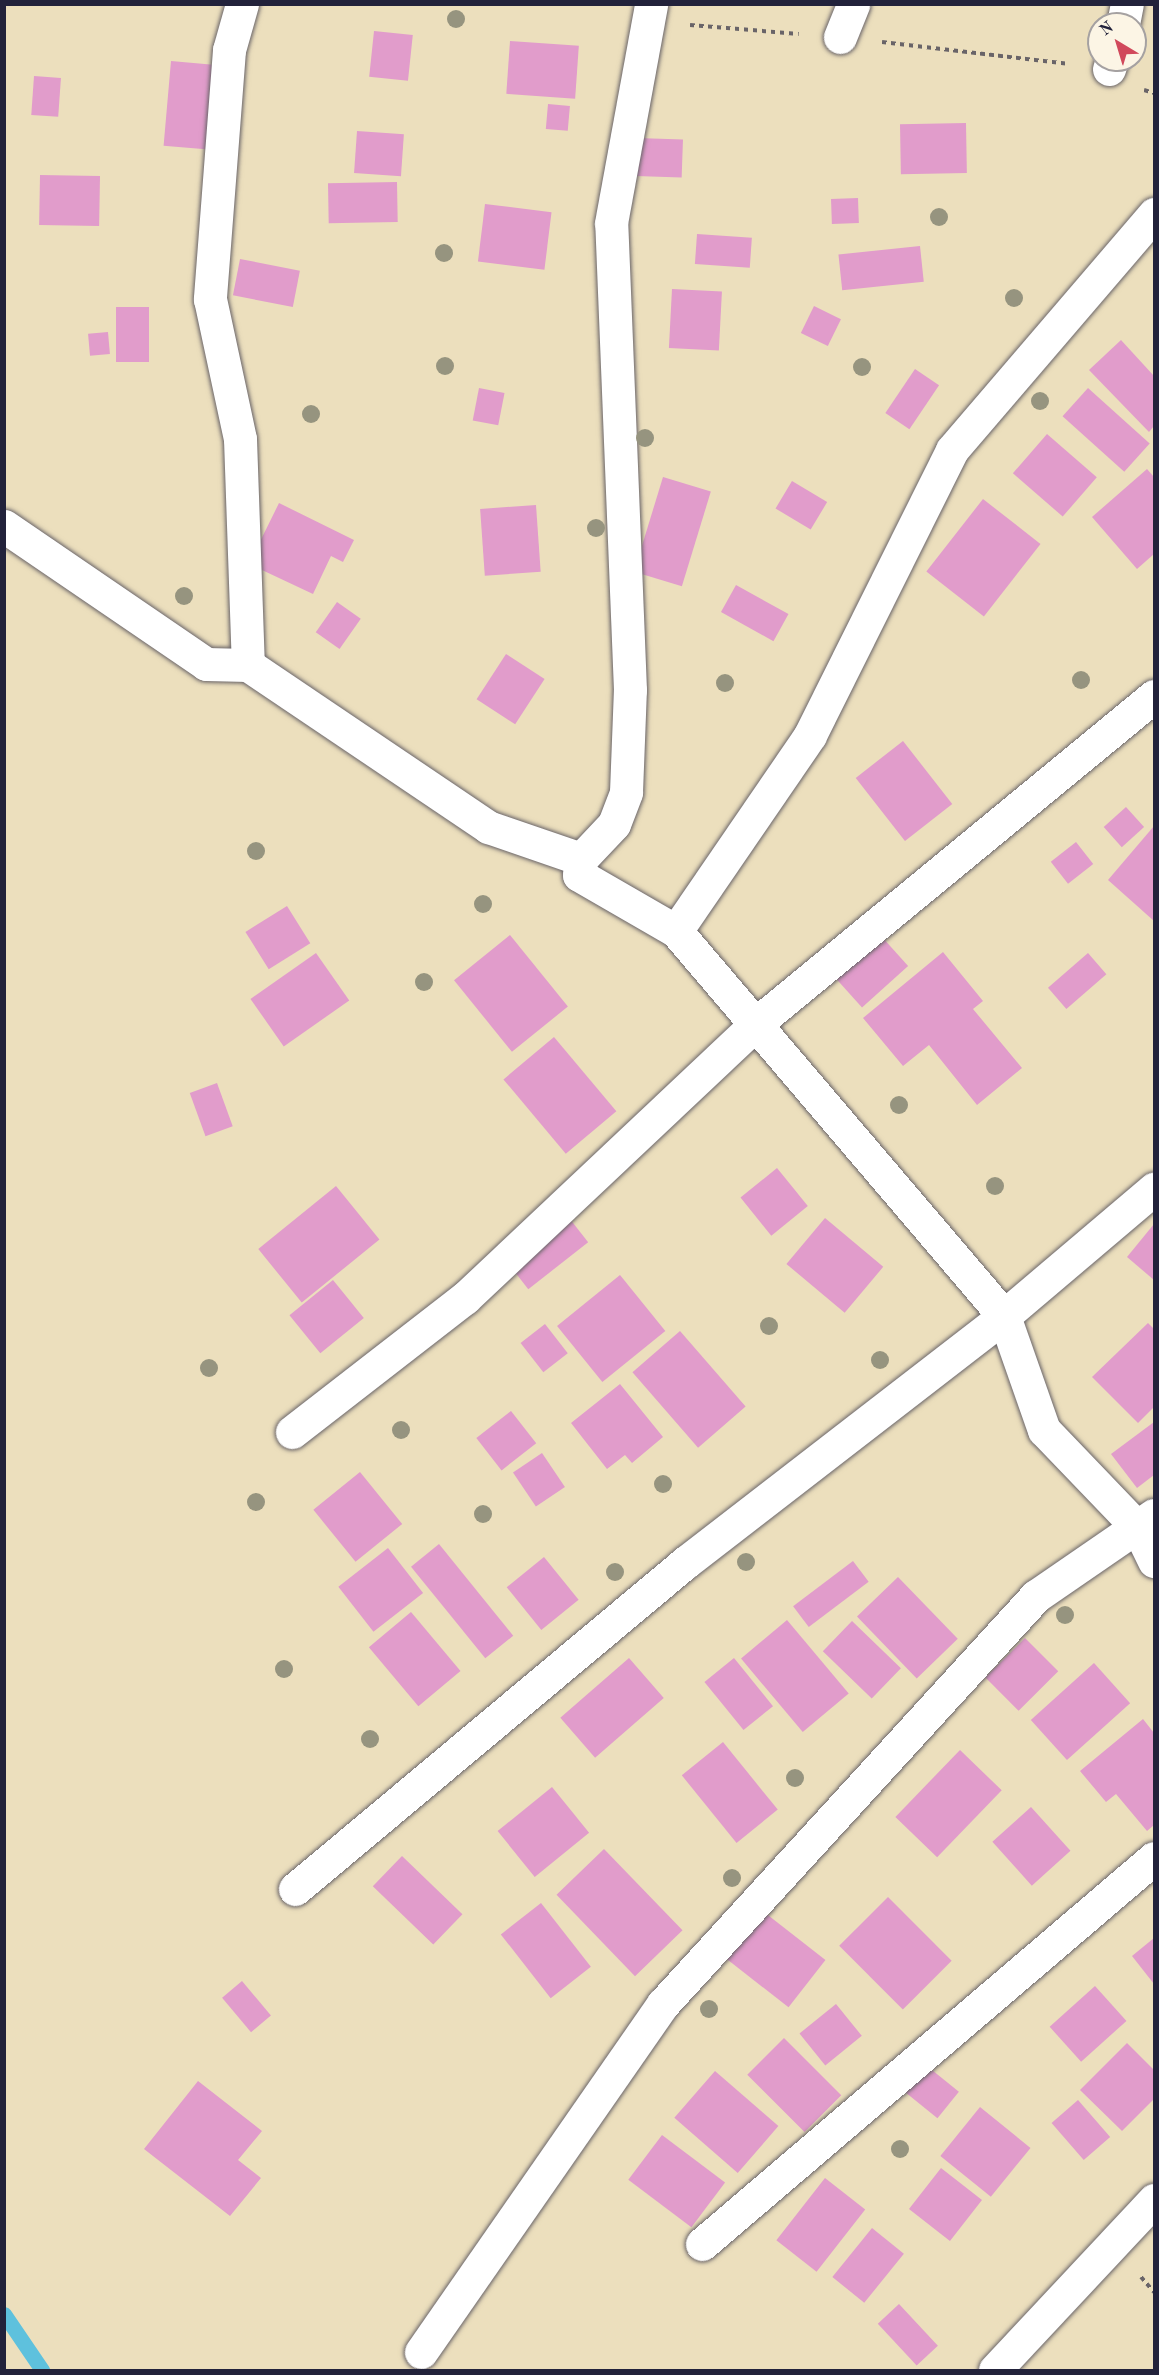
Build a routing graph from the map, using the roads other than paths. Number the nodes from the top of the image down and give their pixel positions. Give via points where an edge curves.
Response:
1 (242, 4) edge
2 (853, 4) edge
3 (649, 13) edge
4 (840, 37) road end
5 (1155, 214) edge
6 (4, 526) edge
7 (248, 665) junction
8 (1155, 696) edge
9 (581, 859) junction
10 (676, 931) junction
11 (758, 1022) junction
12 (1155, 1189) edge
13 (1004, 1316) junction
14 (292, 1432) dead end
15 (1146, 1522) edge
16 (1155, 1562) edge
17 (1155, 1858) edge
18 (295, 1889) dead end
19 (1155, 2200) edge
20 (702, 2244) dead end
21 (421, 2352) dead end
22 (995, 2370) edge

1 - 7 street via 229,50 210,299 240,439
2 - 4 street
3 - 9 street via 611,223 630,690 626,792 614,824
5 - 10 street via 952,450 810,735
6 - 7 street via 206,664
7 - 9 street via 488,827
8 - 11 street
9 - 10 street via 579,875
10 - 11 street
11 - 13 street
11 - 14 street via 465,1298
12 - 13 street
13 - 15 street via 1044,1430
13 - 18 street via 686,1562
15 - 16 street
15 - 21 street via 1036,1596 663,2004
17 - 20 street
19 - 22 street

